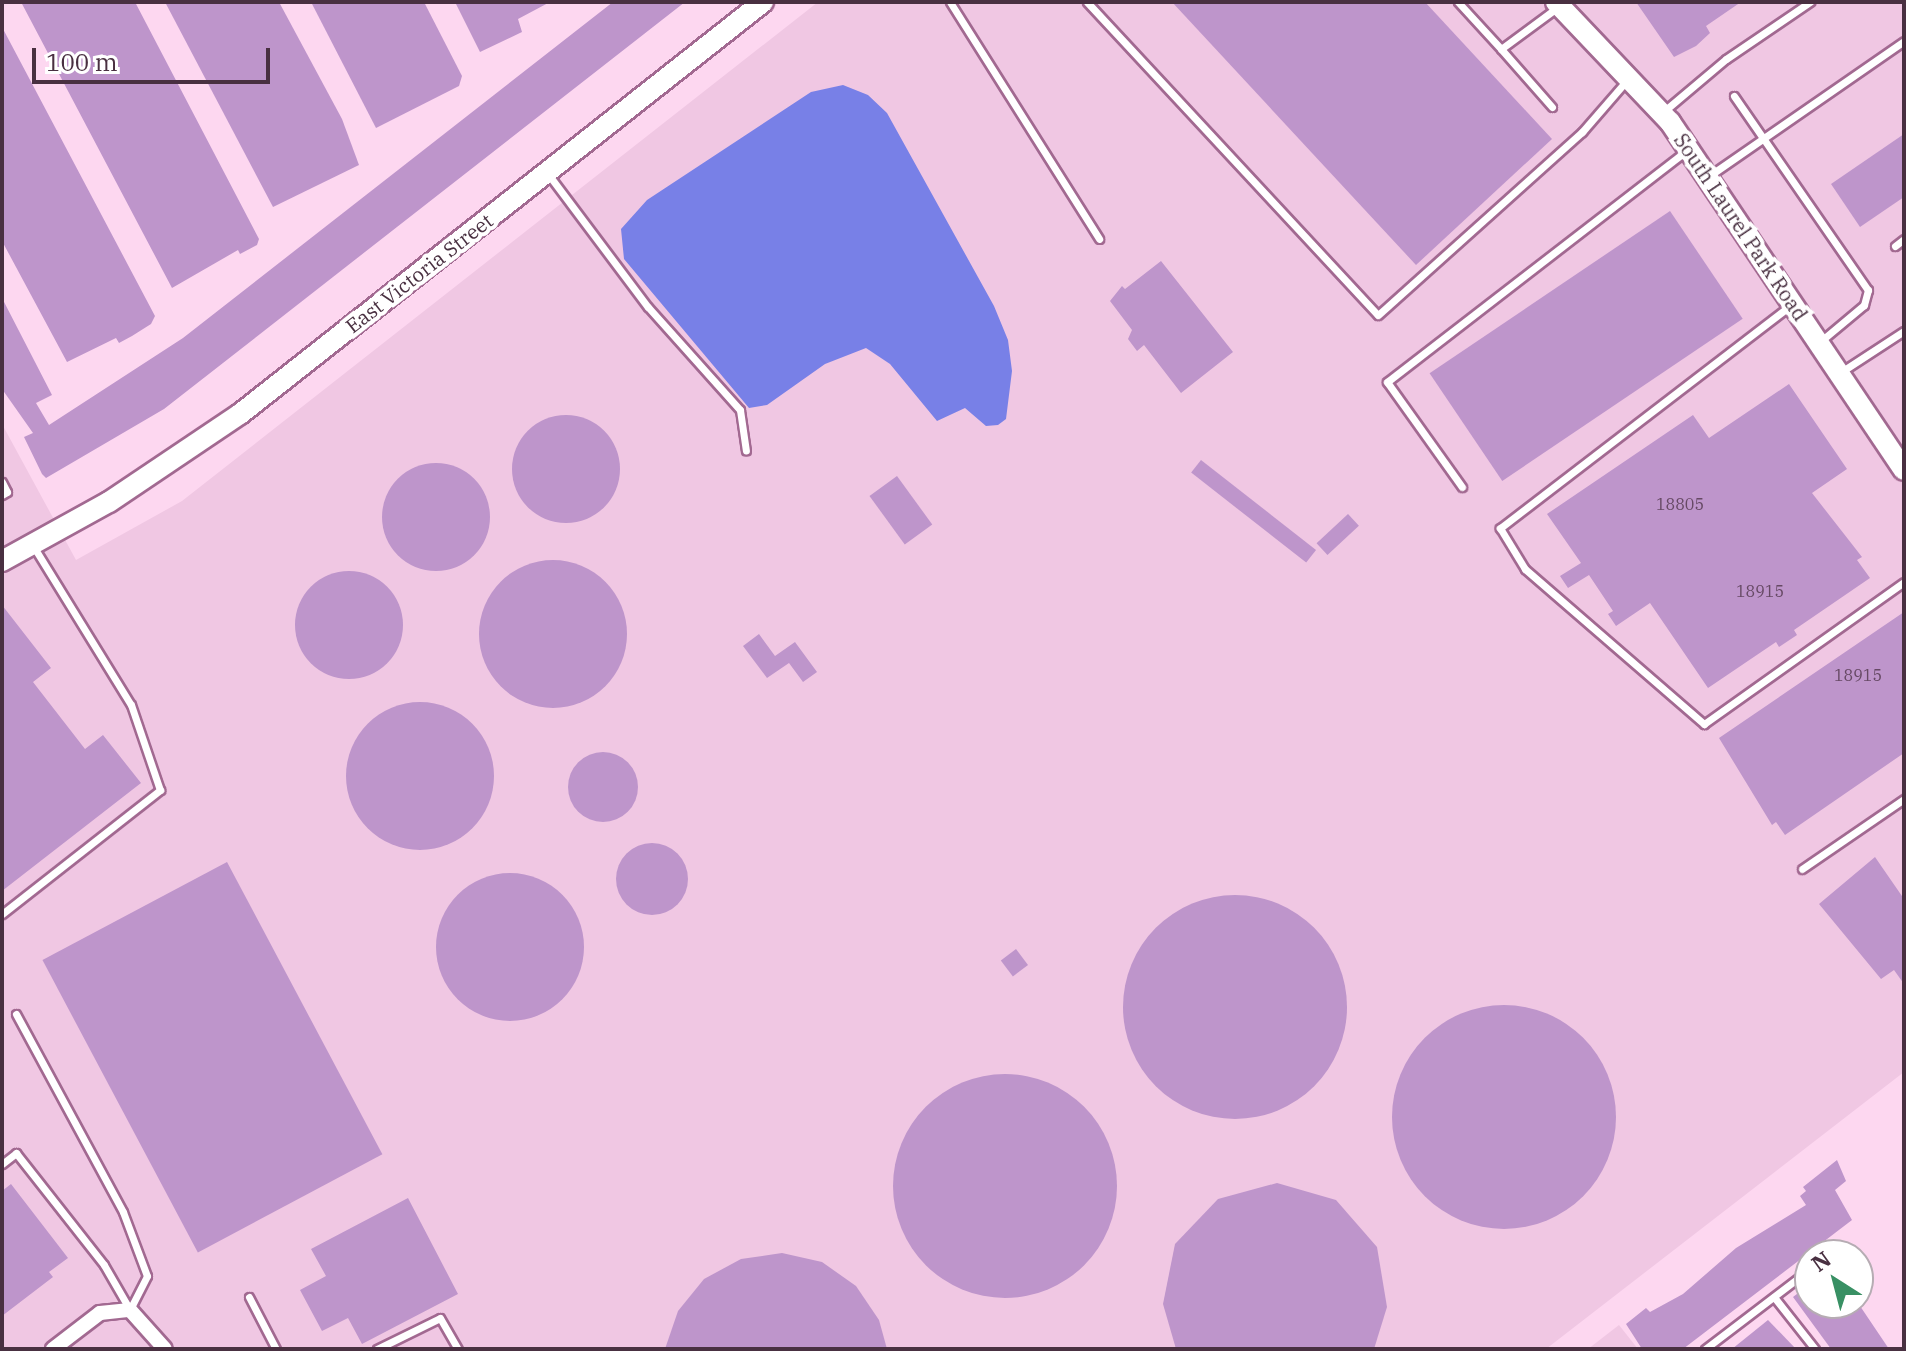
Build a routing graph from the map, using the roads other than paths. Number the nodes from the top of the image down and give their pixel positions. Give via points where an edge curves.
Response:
1 (763, 2) edge
2 (950, 2) edge
3 (1087, 2) edge
4 (1458, 2) edge
5 (1810, 2) edge
6 (1558, 4) edge
7 (1904, 41) edge
8 (1501, 49) junction
9 (1628, 78) junction
10 (1734, 96) dead end
11 (1552, 107) dead end
12 (1662, 114) junction
13 (1763, 138) junction
14 (1688, 149) junction
15 (546, 173) junction
16 (1707, 177) junction
17 (1099, 239) dead end
18 (1904, 239) edge
19 (1895, 246) dead end
20 (1793, 304) junction
21 (1904, 331) edge
22 (1819, 342) junction
23 (1839, 373) junction
24 (746, 451) dead end
25 (1904, 470) edge
26 (2, 482) edge
27 (1462, 487) dead end
28 (2, 495) edge
29 (32, 544) junction
30 (2, 561) edge
31 (1904, 582) edge
32 (1904, 799) edge
33 (1802, 869) dead end
34 (2, 914) edge
35 (16, 1014) dead end
36 (2, 1164) edge
37 (1794, 1281) edge
38 (249, 1297) dead end
39 (1774, 1297) junction
40 (130, 1310) junction
41 (53, 1349) edge
42 (165, 1349) edge
43 (276, 1349) edge
44 (377, 1349) edge
45 (458, 1349) edge
46 (1705, 1349) edge
47 (1815, 1349) edge

1 - 15 street, East Victoria Street
2 - 17 lane
3 - 9 lane via 1378,315 1582,132
4 - 8 lane
5 - 12 lane via 1726,59
6 - 8 lane
6 - 9 street, South Laurel Park Road
7 - 13 lane
8 - 11 lane
9 - 12 street, South Laurel Park Road
10 - 13 lane
12 - 14 street, South Laurel Park Road
13 - 16 lane
13 - 22 lane via 1868,290 1864,305
14 - 16 street, South Laurel Park Road
14 - 27 lane via 1387,382
15 - 24 lane via 648,307 740,410
15 - 29 street, East Victoria Street via 167,467
16 - 20 street, South Laurel Park Road
18 - 19 lane
20 - 22 street, South Laurel Park Road
20 - 31 lane via 1500,528 1525,569 1679,708 1704,724
21 - 23 lane
22 - 23 street, South Laurel Park Road
23 - 25 street, South Laurel Park Road
26 - 28 lane via 7,492
29 - 30 street, East Victoria Street
29 - 34 lane via 131,705 160,790
32 - 33 lane
35 - 40 lane via 123,1212 147,1276
36 - 40 lane via 16,1153 104,1265
37 - 39 lane
38 - 43 lane
39 - 46 lane
39 - 47 lane
40 - 41 street via 100,1313
40 - 42 street
44 - 45 lane via 440,1318

